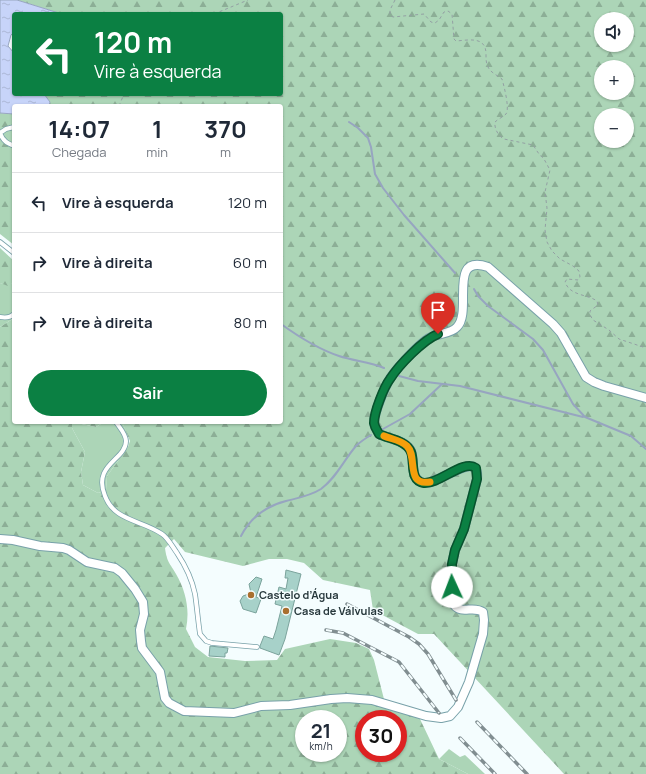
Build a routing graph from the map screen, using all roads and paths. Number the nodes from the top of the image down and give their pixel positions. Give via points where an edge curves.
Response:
1 (248, 0) edge
2 (394, 0) edge
3 (219, 12) edge
4 (12, 127) edge
5 (12, 145) edge
6 (0, 242) edge
7 (12, 251) edge
8 (12, 316) edge
9 (0, 317) edge
10 (646, 348) edge
11 (646, 398) edge
12 (117, 424) edge
13 (0, 539) edge
14 (257, 647) dead end

1 - 3 path
2 - 10 path via 390,10 393,17 424,14 435,23 448,11 452,14 456,41 473,40 484,45 488,66 502,79 507,101 507,112 495,122 496,130 504,139 533,145 550,170 546,192 547,242 560,259 580,273 578,280 567,279 566,286 573,292 598,301 598,305 590,311 593,320 623,341
4 - 5 lane via 0,133 2,138
6 - 7 lane
8 - 9 lane
11 - 13 street via 604,386 586,377 561,333 553,324 488,267 476,264 464,274 463,304 457,327 433,336 425,342 386,385 374,425 379,434 408,446 418,480 423,483 433,482 467,466 473,466 478,472 451,571 454,605 459,609 482,612 484,627 467,687 455,712 446,717 422,715 376,701 347,698 261,706 234,713 184,711 165,698 160,672 142,648 140,630 144,614 143,602 122,573 115,568 87,562 62,548
12 - 14 lane via 126,441 123,449 103,474 102,490 105,498 118,514 149,526 168,539 181,559 192,584 200,634 203,638 212,643

